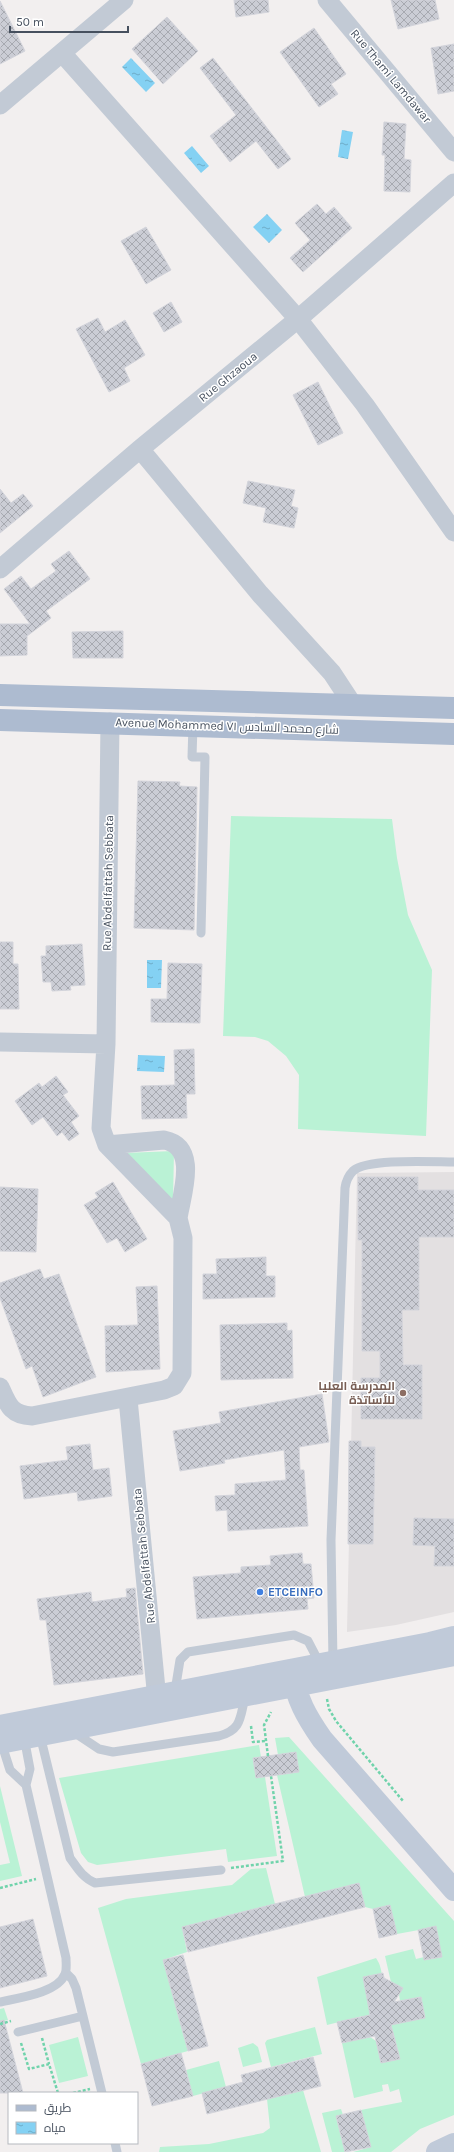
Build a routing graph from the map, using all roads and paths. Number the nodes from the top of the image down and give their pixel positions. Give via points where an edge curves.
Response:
1 (124, 0) edge
2 (327, 0) edge
3 (62, 53) junction
4 (0, 105) edge
5 (454, 152) edge
6 (454, 184) edge
7 (298, 319) junction
8 (140, 449) junction
9 (454, 532) edge
10 (0, 569) edge
11 (0, 695) edge
12 (353, 705) junction
13 (454, 708) edge
14 (0, 720) edge
15 (110, 722) junction
16 (193, 725) junction
17 (454, 734) edge
18 (201, 933) dead end
19 (0, 1042) edge
20 (106, 1044) junction
21 (107, 1145) junction
22 (454, 1162) edge
23 (178, 1218) junction
24 (0, 1387) edge
25 (128, 1399) junction
26 (454, 1637) edge
27 (454, 1655) edge
28 (326, 1663) junction
29 (293, 1677) junction
30 (326, 1694) dead end
31 (245, 1696) junction
32 (164, 1699) junction
33 (270, 1712) dead end
34 (250, 1719) dead end
35 (70, 1729) junction
36 (28, 1732) junction
37 (0, 1737) edge
38 (266, 1740) junction
39 (268, 1756) dead end
40 (271, 1776) dead end
41 (26, 1784) junction
42 (406, 1805) dead end
43 (221, 1870) joint
44 (46, 1876) junction
45 (0, 1888) edge
46 (454, 1890) edge
47 (66, 1973) junction
48 (0, 2002) edge
49 (83, 2016) junction
50 (39, 2027) junction
51 (18, 2032) joint
52 (49, 2064) junction
53 (102, 2090) edge
54 (58, 2092) edge
55 (83, 2092) edge
56 (454, 2144) edge
57 (437, 2152) edge

1 - 3 street
2 - 5 street, Rue Thami Lamdawar
3 - 4 street
3 - 7 street
6 - 7 street, Rue Ghzaoua
7 - 8 street, Rue Ghzaoua
7 - 9 street via 365,405
8 - 10 street, Rue Ghzaoua
8 - 12 street via 260,594 332,672
11 - 12 main road, Avenue Mohammed VI شارع محمد السادس
12 - 13 main road, Avenue Mohammed VI شارع محمد السادس
14 - 15 main road, Avenue Mohammed VI شارع محمد السادس
15 - 16 main road, Avenue Mohammed VI شارع محمد السادس
15 - 20 street, Rue Abdelfattah Sebbata
16 - 17 main road, Avenue Mohammed VI شارع محمد السادس
16 - 18 lane via 192,757 205,757
19 - 20 street
20 - 21 street, Rue Abdelfattah Sebbata via 102,1128
21 - 23 street, Rue Abdelfattah Sebbata
21 - 23 street via 164,1140 180,1148 186,1164
22 - 28 lane via 388,1162 366,1165 354,1170 347,1179
23 - 25 street via 183,1238 182,1373 174,1386
24 - 25 street via 8,1404 20,1415 32,1416
25 - 32 street, Rue Abdelfattah Sebbata
26 - 28 main road
27 - 29 main road
28 - 29 main road
28 - 32 lane via 308,1641 294,1635 188,1652 180,1660
29 - 31 main road
29 - 32 main road
29 - 46 main road via 304,1714 322,1739
30 - 42 path via 329,1709 336,1721
31 - 32 main road
31 - 35 lane via 236,1727 230,1733 219,1736 113,1752 99,1749 80,1739
32 - 35 main road
32 - 36 main road
33 - 38 path via 264,1725
34 - 38 path via 253,1742
35 - 36 main road
36 - 37 main road
36 - 41 lane via 30,1769
36 - 43 lane via 70,1858 88,1880 95,1883
37 - 41 lane via 10,1770
38 - 39 path
40 - 43 path via 282,1861
41 - 44 lane
44 - 45 path
44 - 47 lane via 66,1958
47 - 48 lane via 60,1983 44,1991
47 - 49 lane via 76,1988
49 - 50 lane
49 - 53 lane
50 - 51 lane
50 - 52 path
51 - 52 path via 29,2069
52 - 54 path
53 - 55 path
56 - 57 main road

